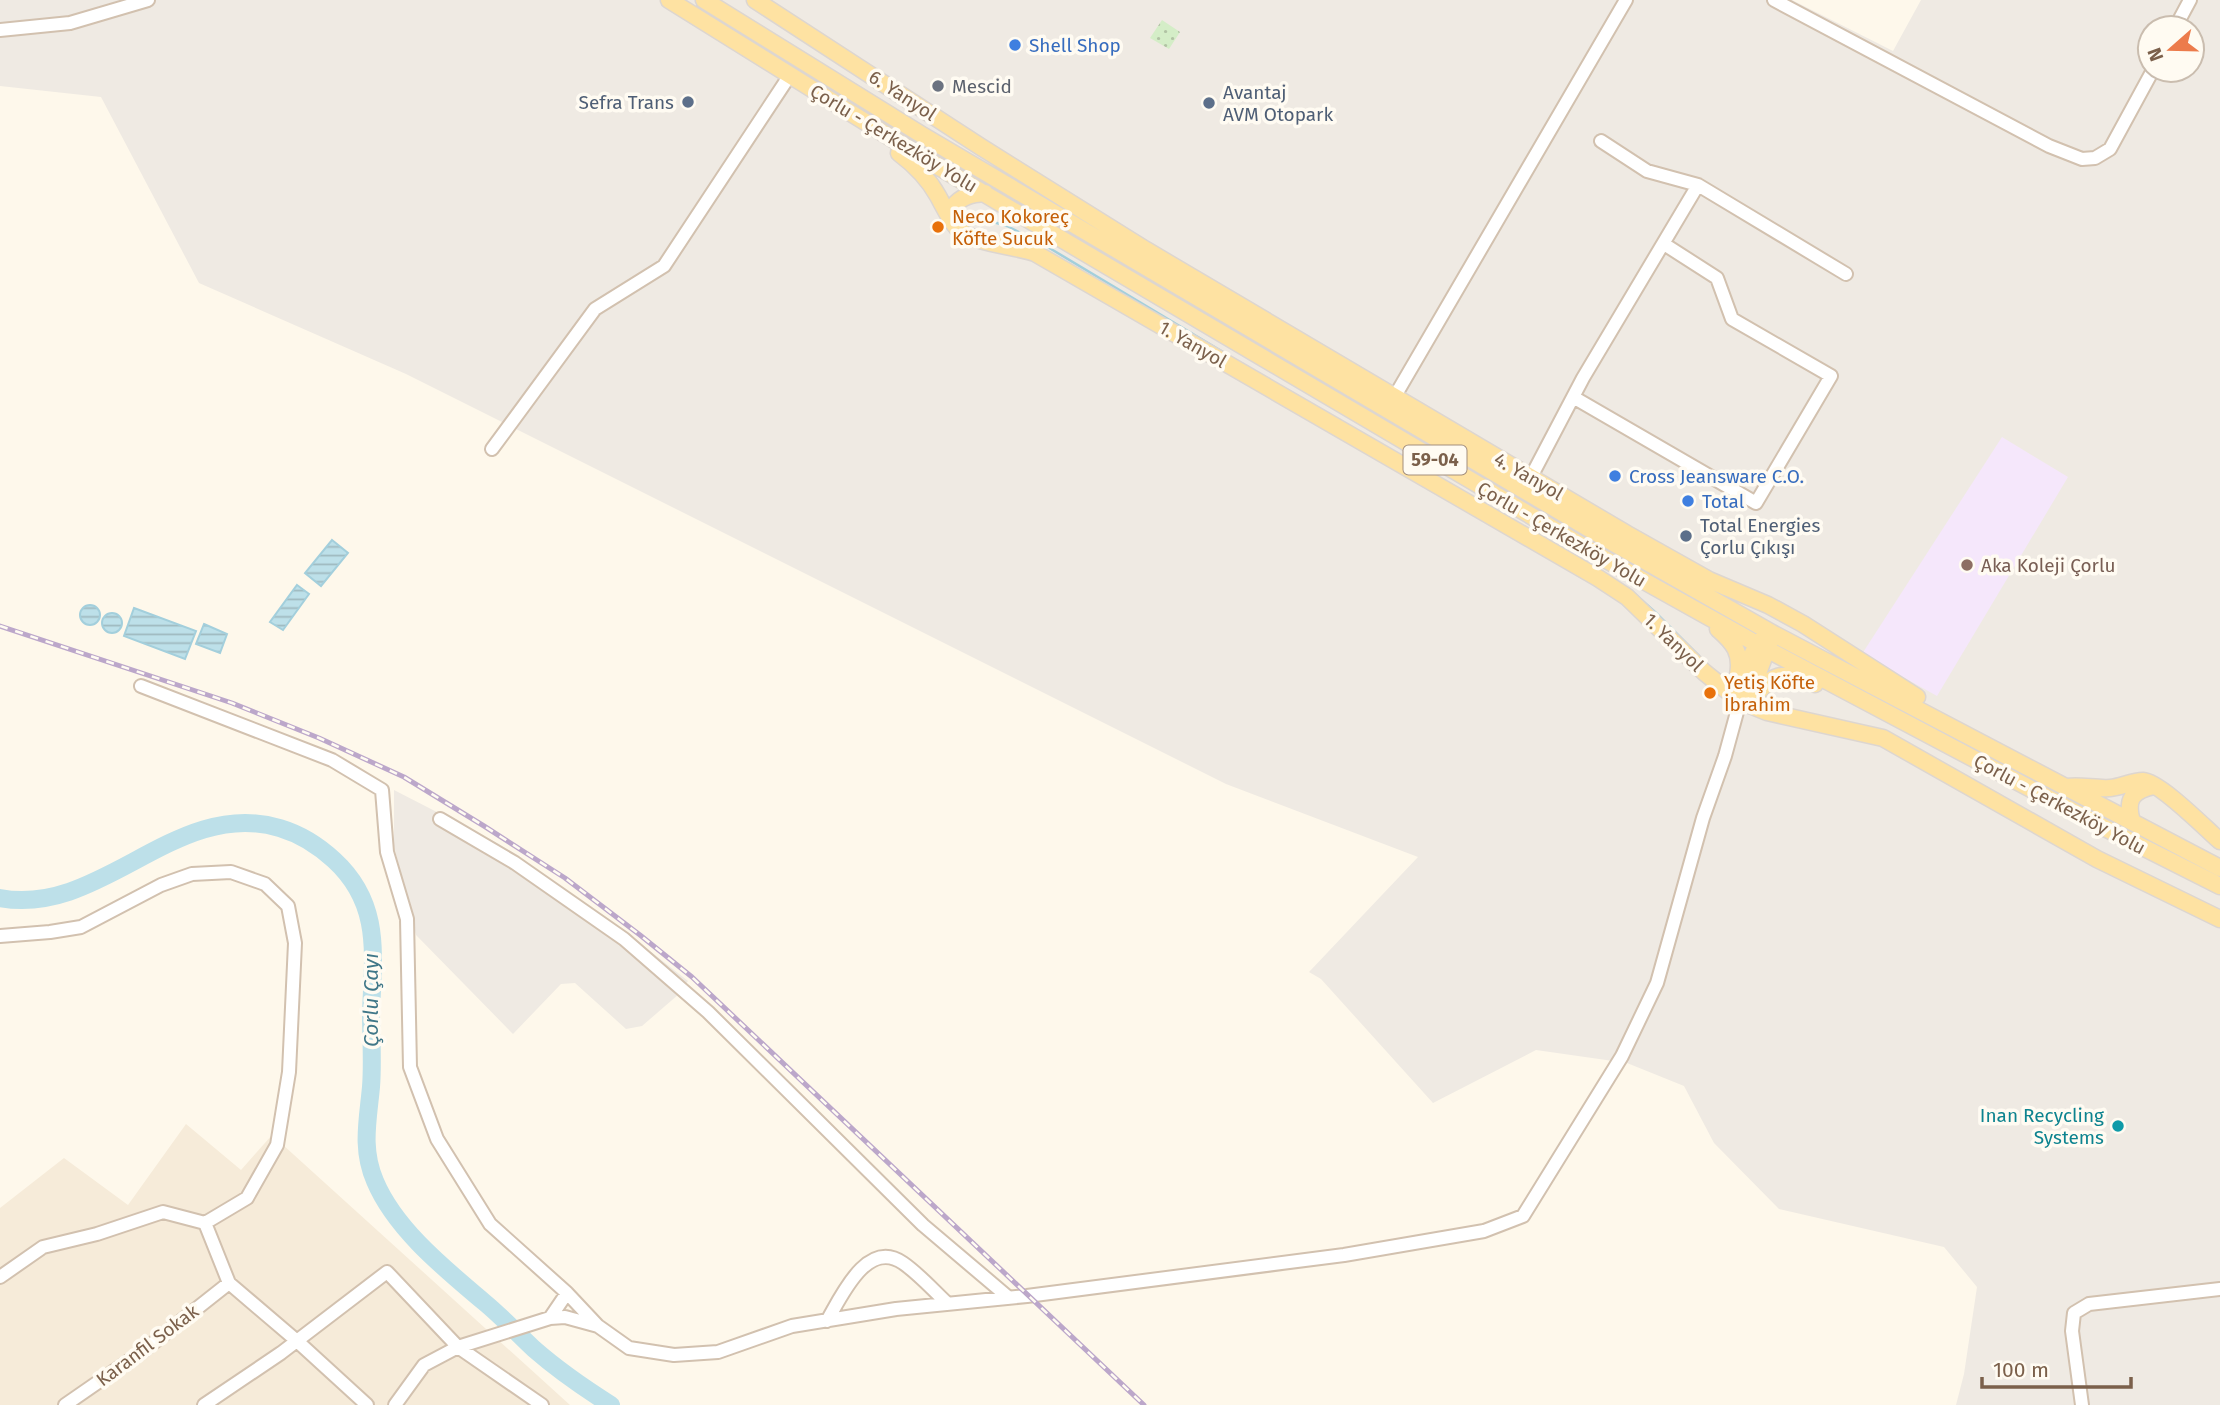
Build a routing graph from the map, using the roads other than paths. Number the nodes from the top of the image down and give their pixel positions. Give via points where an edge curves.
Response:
1 (148, 0) edge
2 (670, 0) edge
3 (705, 0) edge
4 (755, 0) edge
5 (1626, 0) edge
6 (1773, 0) edge
7 (0, 30) edge
8 (790, 75) junction
9 (2145, 84) edge
10 (836, 103) junction
11 (1601, 141) dead end
12 (1698, 184) junction
13 (1051, 191) junction
14 (985, 193) junction
15 (958, 229) junction
16 (1664, 244) junction
17 (1124, 255) junction
18 (1846, 274) dead end
19 (1395, 396) junction
20 (1573, 397) junction
21 (492, 449) dead end
22 (1531, 477) junction
23 (1709, 580) junction
24 (1701, 613) junction
25 (1746, 617) junction
26 (1803, 624) junction
27 (1772, 633) junction
28 (1762, 647) junction
29 (141, 686) dead end
30 (1854, 695) junction
31 (1740, 701) junction
32 (1972, 737) junction
33 (2156, 786) junction
34 (2067, 787) junction
35 (440, 818) dead end
36 (2132, 822) junction
37 (2220, 841) edge
38 (2220, 868) edge
39 (2220, 886) edge
40 (2220, 919) edge
41 (0, 936) edge
42 (205, 1223) junction
43 (0, 1277) edge
44 (229, 1283) junction
45 (2220, 1289) edge
46 (567, 1293) junction
47 (1008, 1297) junction
48 (947, 1304) junction
49 (550, 1318) junction
50 (827, 1321) junction
51 (598, 1326) junction
52 (297, 1341) junction
53 (458, 1347) junction
54 (399, 1400) edge
55 (65, 1405) edge
56 (204, 1405) edge
57 (367, 1405) edge
58 (412, 1405) edge
59 (542, 1405) edge
60 (2082, 1405) edge

1 - 7 street via 70,23
2 - 8 main road, Çorlu - Çerkezköy Yolu / 59-04
3 - 17 main road, Çorlu - Çerkezköy Yolu / 59-04
4 - 13 main road, 6. Yanyol
5 - 19 street
6 - 9 street via 2049,146 2082,159 2110,149
8 - 10 main road, Çorlu - Çerkezköy Yolu / 59-04
8 - 21 street via 664,266 595,309
10 - 14 main road, Çorlu - Çerkezköy Yolu / 59-04
10 - 15 main road via 918,168
11 - 12 street via 1647,171
12 - 16 street
12 - 18 street
13 - 17 main road
13 - 19 main road, 4. Yanyol
14 - 15 main road via 968,195 953,207
14 - 24 main road, Çorlu - Çerkezköy Yolu / 59-04
15 - 31 main road, 1. Yanyol via 1035,253 1598,578 1634,604
16 - 20 street
16 - 20 street via 1717,278 1732,319 1831,376 1756,503
17 - 25 main road, Çorlu - Çerkezköy Yolu / 59-04
19 - 22 main road, 4. Yanyol
20 - 22 street
22 - 23 main road, 4. Yanyol
23 - 25 main road via 1725,591
23 - 26 main road, 4. Yanyol
24 - 28 main road, Çorlu - Çerkezköy Yolu / 59-04
24 - 31 main road via 1738,650
25 - 27 main road, Çorlu - Çerkezköy Yolu / 59-04
26 - 27 main road
26 - 32 main road, 4. Yanyol
27 - 28 main road
27 - 32 main road, Çorlu - Çerkezköy Yolu / 59-04
28 - 30 main road, Çorlu - Çerkezköy Yolu / 59-04
28 - 31 main road
29 - 46 street via 332,760 382,790 387,852 408,919 410,1067 437,1139 490,1224
30 - 31 main road via 1784,675 1768,680
30 - 39 main road, Çorlu - Çerkezköy Yolu / 59-04
31 - 40 main road, 1. Yanyol via 1767,712 1884,738 2097,859
31 - 47 street via 1657,983 1622,1056 1523,1216 1484,1231 1343,1255
32 - 34 main road, Çorlu - Çerkezköy Yolu / 59-04
33 - 34 main road via 2143,781 2110,788
33 - 36 main road via 2142,789 2130,800
33 - 37 main road
34 - 36 main road, Çorlu - Çerkezköy Yolu / 59-04
35 - 47 street via 515,863 624,939 708,1012 923,1225
36 - 38 main road, Çorlu - Çerkezköy Yolu / 59-04
41 - 42 street via 81,927 160,885 192,874 231,872 265,884 288,906 295,943 289,1072 277,1144 247,1198
42 - 43 street via 163,1212 43,1247
42 - 44 street
44 - 52 street
44 - 55 street, Karanfil Sokak
45 - 60 street via 2089,1304 2074,1313 2072,1331
46 - 49 street
46 - 51 street
47 - 48 street
48 - 50 street
48 - 50 street via 902,1261 884,1257 862,1265
49 - 51 street
49 - 53 street
50 - 51 street via 792,1326 718,1352 674,1356 629,1348
52 - 53 street via 387,1272
52 - 56 street
52 - 57 street
53 - 54 street via 424,1365
53 - 59 street
54 - 58 street

